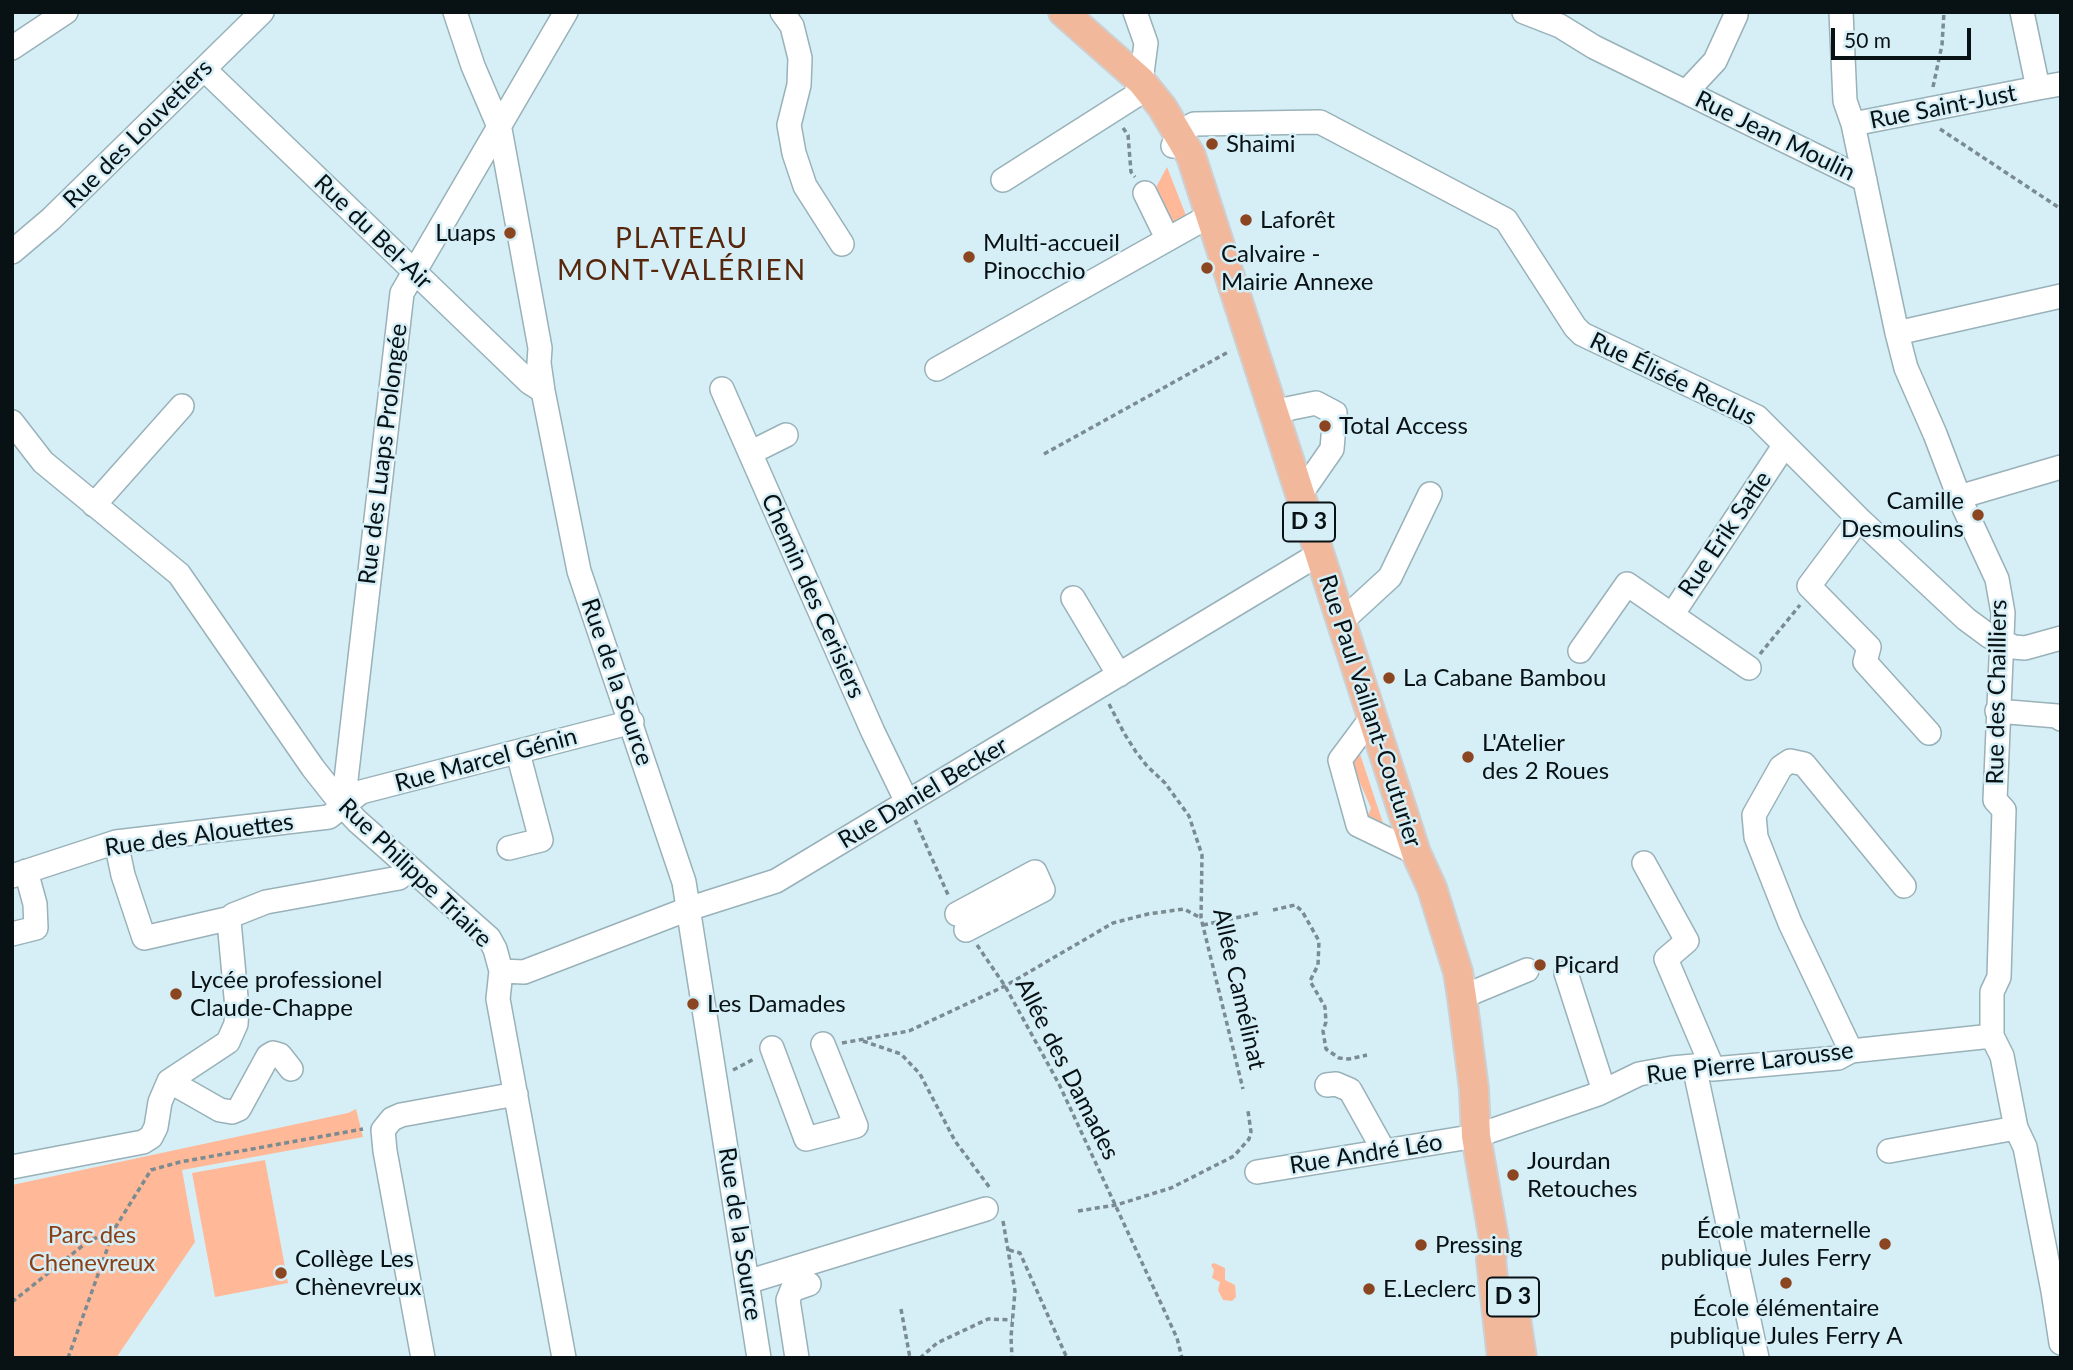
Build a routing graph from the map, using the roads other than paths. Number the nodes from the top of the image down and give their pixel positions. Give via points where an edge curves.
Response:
1 (66, 12) edge
2 (262, 12) edge
3 (455, 12) edge
4 (566, 12) edge
5 (782, 12) edge
6 (1055, 12) edge
7 (1063, 12) edge
8 (1135, 12) edge
9 (1524, 12) edge
10 (1841, 12) edge
11 (2022, 12) edge
12 (1736, 15) dead end
13 (1562, 19) edge
14 (12, 48) edge
15 (204, 69) junction
16 (2061, 84) edge
17 (2038, 88) junction
18 (1686, 92) junction
19 (1129, 96) junction
20 (1853, 124) junction
21 (500, 129) junction
22 (1175, 140) junction
23 (1003, 180) dead end
24 (1865, 180) junction
25 (1145, 193) road end
26 (1206, 202) junction
27 (1167, 238) junction
28 (842, 244) dead end
29 (12, 252) edge
30 (413, 271) junction
31 (2061, 296) edge
32 (1897, 333) junction
33 (937, 369) dead end
34 (722, 389) dead end
35 (543, 391) junction
36 (182, 406) dead end
37 (1272, 412) junction
38 (786, 435) dead end
39 (16, 436) edge
40 (1784, 446) junction
41 (750, 453) junction
42 (2061, 467) edge
43 (1430, 494) dead end
44 (1300, 495) junction
45 (1959, 497) junction
46 (94, 505) junction
47 (1859, 519) junction
48 (1319, 554) junction
49 (1073, 598) dead end
50 (1672, 615) junction
51 (1341, 622) junction
52 (2061, 638) edge
53 (2002, 643) junction
54 (1580, 651) dead end
55 (1749, 668) road end
56 (1110, 680) junction
57 (1997, 711) junction
58 (1372, 717) junction
59 (2061, 719) edge
60 (632, 722) junction
61 (1928, 733) dead end
62 (518, 753) junction
63 (907, 802) junction
64 (343, 806) junction
65 (116, 842) junction
66 (509, 848) dead end
67 (1416, 853) junction
68 (1644, 863) dead end
69 (410, 868) junction
70 (19, 873) edge
71 (1904, 886) dead end
72 (688, 909) junction
73 (231, 918) junction
74 (12, 934) edge
75 (1527, 970) dead end
76 (501, 971) junction
77 (1566, 973) dead end
78 (1462, 997) junction
79 (1992, 1036) junction
80 (823, 1044) road end
81 (772, 1048) road end
82 (1851, 1051) junction
83 (1704, 1068) junction
84 (291, 1069) dead end
85 (169, 1081) junction
86 (1327, 1085) dead end
87 (1604, 1091) junction
88 (516, 1094) junction
89 (2016, 1128) junction
90 (1476, 1136) junction
91 (1384, 1151) junction
92 (1889, 1151) dead end
93 (12, 1167) edge
94 (1257, 1172) dead end
95 (993, 1206) road end
96 (1494, 1240) junction
97 (747, 1282) junction
98 (809, 1284) dead end
99 (2061, 1343) edge
100 (795, 1347) edge
101 (757, 1351) edge
102 (424, 1358) edge
103 (564, 1358) edge
104 (1502, 1358) edge
105 (1522, 1358) edge
106 (1757, 1358) edge

1 - 14 street
2 - 15 street, Rue des Louvetiers
3 - 21 street, Rue de la Source
4 - 21 street, Rue des Luaps Prolongée
5 - 28 street via 792,26 800,58 789,125 794,153 805,187
6 - 19 main road, Rue Paul Vaillant-Couturier / D 3
7 - 19 main road, Rue Paul Vaillant-Couturier / D 3
8 - 19 street via 1146,43
9 - 13 street, Rue Jean Moulin
10 - 20 street, Rue des Chailliers via 1845,101
11 - 17 street, Rue Saint-Just
12 - 18 street, Rue Jean Moulin via 1715,61
13 - 18 street, Rue Jean Moulin via 1594,47
15 - 29 street, Rue des Louvetiers
15 - 30 street, Rue du Bel-Air
16 - 17 street
17 - 20 street, Rue Saint-Just
18 - 24 street, Rue Jean Moulin
19 - 22 main road, Rue Paul Vaillant-Couturier / D 3 via 1162,107
19 - 23 street
20 - 24 street, Rue des Chailliers
21 - 30 street, Rue des Luaps Prolongée
21 - 35 street, Rue de la Source via 540,348
22 - 26 main road, Rue Paul Vaillant-Couturier / D 3 via 1191,156
22 - 40 street, Rue Élisée Reclus via 1194,124 1320,122 1506,220 1582,334 1757,416
24 - 32 street, Rue des Chailliers
25 - 27 street
26 - 27 street
26 - 37 main road, Rue Paul Vaillant-Couturier / D 3
27 - 33 street
30 - 35 street, Rue du Bel-Air
30 - 64 street, Rue des Luaps Prolongée via 401,293
31 - 32 street
32 - 45 street, Rue des Chailliers via 1906,368
34 - 41 street, Chemin des Cerisiers
35 - 60 street, Rue de la Source via 579,571
36 - 46 street
37 - 44 main road, Rue Paul Vaillant-Couturier / D 3
37 - 44 street via 1317,403 1335,413 1332,449
38 - 41 street
39 - 46 street, Rue Philippe Triaire
40 - 47 street, Rue Élisée Reclus
40 - 50 street, Rue Erik Satie
41 - 63 street, Chemin des Cerisiers
42 - 45 street
43 - 51 street via 1390,577
44 - 48 main road, Rue Paul Vaillant-Couturier / D 3
45 - 53 street, Rue des Chailliers via 1997,579
46 - 64 street, Rue Philippe Triaire via 179,574
47 - 53 street, Rue Élisée Reclus via 1966,618
47 - 61 street via 1809,586 1868,647 1865,662
48 - 51 main road, Rue Paul Vaillant-Couturier / D 3
48 - 56 street, Rue Daniel Becker
49 - 56 street
50 - 54 street via 1627,584
50 - 55 street, Rue Erik Satie
51 - 58 main road, Rue Paul Vaillant-Couturier / D 3
52 - 53 street via 2025,648
53 - 57 street, Rue des Chailliers
56 - 63 street, Rue Daniel Becker
57 - 59 street
57 - 79 street, Rue des Chailliers via 1995,800 2004,810 1999,976 1992,992
58 - 67 main road, Rue Paul Vaillant-Couturier / D 3
58 - 67 street via 1340,760 1358,825
60 - 62 street, Rue Marcel Génin
60 - 72 street, Rue de la Source via 684,883
62 - 64 street, Rue Marcel Génin via 361,792
62 - 66 street via 541,840
63 - 72 street, Rue Daniel Becker via 776,881
64 - 65 street, Rue des Alouettes via 329,817
64 - 69 street, Rue Philippe Triaire
65 - 70 street, Rue des Alouettes
65 - 73 street via 122,876 144,938
67 - 78 main road, Rue Paul Vaillant-Couturier / D 3 via 1432,888
68 - 83 street via 1687,941 1666,959
69 - 73 street via 399,878 266,902
69 - 76 street, Rue Philippe Triaire via 489,939
70 - 74 street via 35,904 36,928
71 - 82 street via 1804,764 1790,761 1781,767 1754,815 1753,828 1790,923
72 - 76 street, Rue Daniel Becker via 524,972
72 - 97 street, Rue de la Source
73 - 85 street via 236,1024 228,1042
75 - 78 street
76 - 88 street, Rue Philippe Triaire via 498,999
77 - 87 street
78 - 90 main road, Rue Paul Vaillant-Couturier / D 3 via 1475,1089
79 - 82 street, Rue Pierre Larousse
79 - 89 street, Rue des Chailliers via 2002,1056
80 - 81 street via 856,1126 806,1139
82 - 83 street, Rue Pierre Larousse via 1838,1058
83 - 87 street, Rue Pierre Larousse via 1639,1074
83 - 106 street
84 - 85 street via 280,1055 268,1056 239,1109 232,1112 220,1110
85 - 93 street via 156,1127 143,1142
86 - 91 street via 1350,1090
87 - 90 street, Rue Pierre Larousse
88 - 102 street via 401,1115 386,1125 385,1152
88 - 103 street, Rue Philippe Triaire
89 - 92 street
89 - 99 street, Rue des Chailliers via 2025,1147
90 - 91 street, Rue André Léo
90 - 96 main road, Rue Paul Vaillant-Couturier / D 3
91 - 94 street, Rue André Léo
95 - 97 street
96 - 104 main road, Rue Paul Vaillant-Couturier / D 3 via 1490,1260
96 - 105 main road, Rue Paul Vaillant-Couturier / D 3 via 1507,1259
97 - 101 street, Rue de la Source
98 - 100 street via 792,1290 788,1300
100 - 101 street

